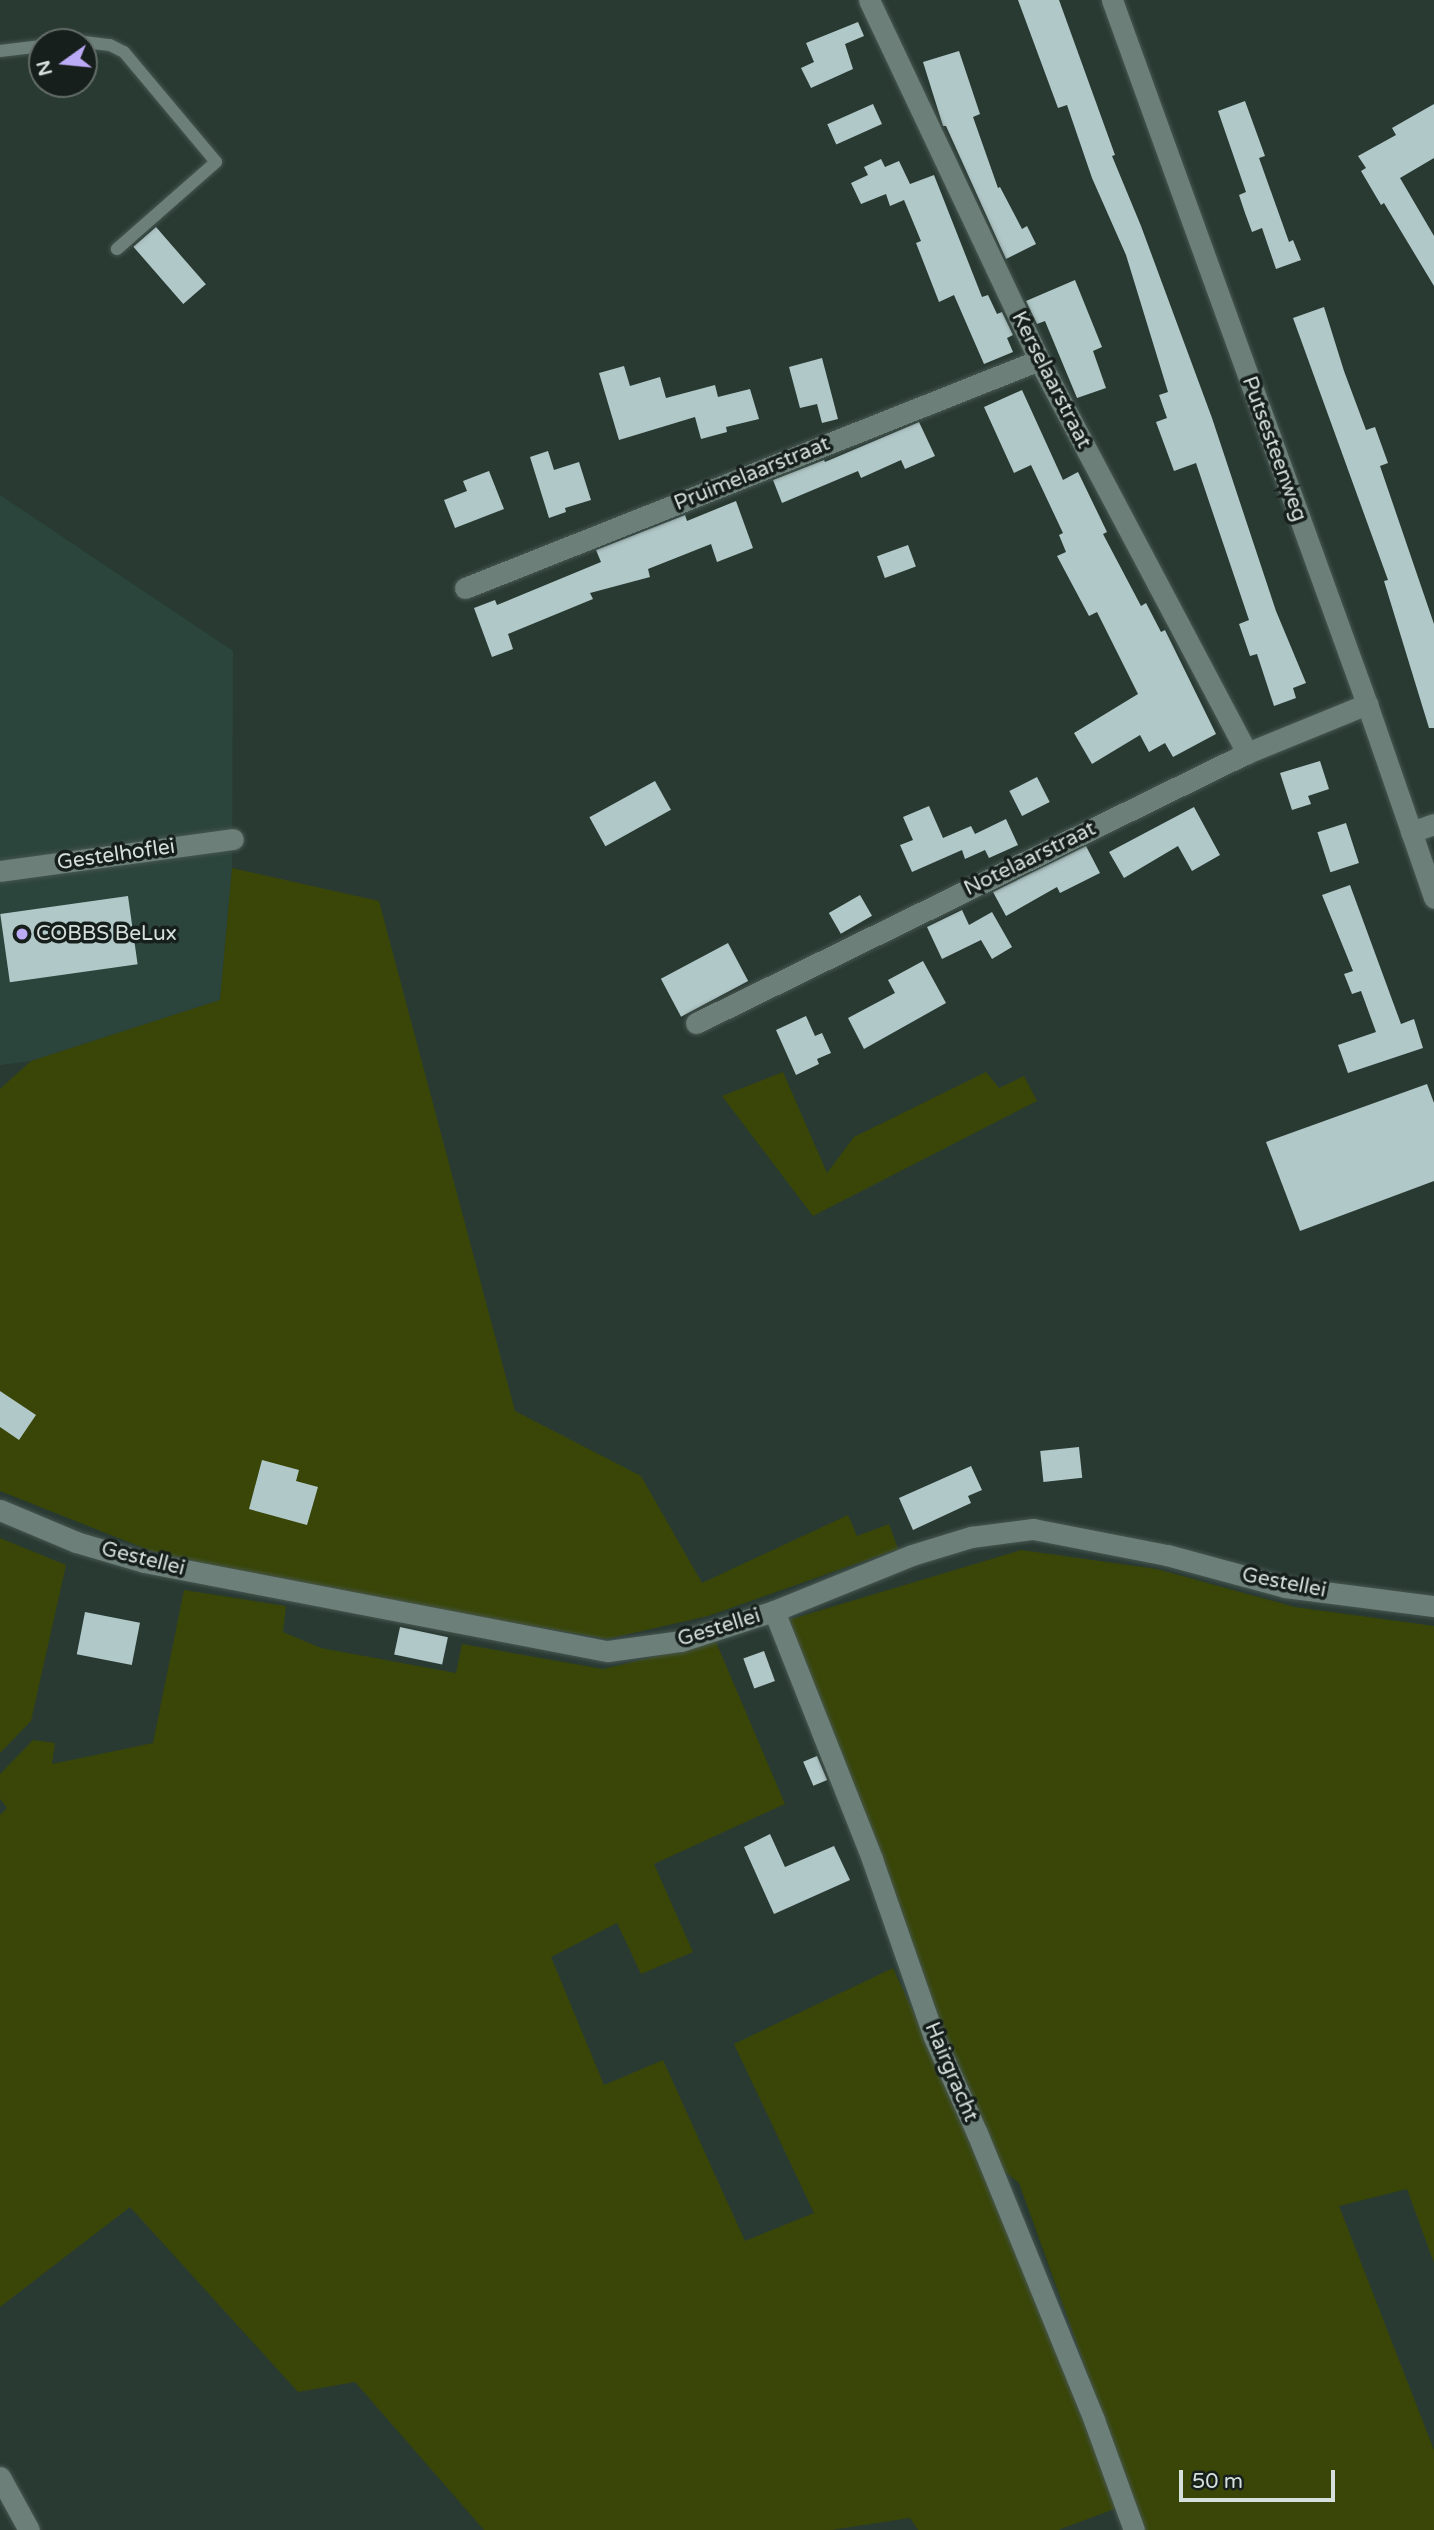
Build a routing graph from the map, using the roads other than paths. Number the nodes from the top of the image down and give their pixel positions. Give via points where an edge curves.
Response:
1 (869, 0) edge
2 (1112, 0) edge
3 (98, 44) edge
4 (28, 48) edge
5 (0, 51) edge
6 (117, 249) dead end
7 (1039, 360) junction
8 (465, 588) dead end
9 (1367, 704) junction
10 (1247, 753) junction
11 (1434, 824) edge
12 (1411, 832) junction
13 (233, 839) dead end
14 (0, 871) edge
15 (1434, 898) edge
16 (696, 1023) dead end
17 (0, 1510) edge
18 (1434, 1606) edge
19 (774, 1611) junction
20 (0, 2477) edge
21 (29, 2530) edge
22 (1134, 2530) edge

1 - 7 street, Kerselaarstraat
2 - 9 street, Putsesteenweg
3 - 6 lane via 124,52 216,162
4 - 5 lane
7 - 8 street, Pruimelaarstraat
7 - 10 street, Kerselaarstraat
9 - 10 street, Notelaarstraat
9 - 12 street, Putsesteenweg
10 - 16 street, Notelaarstraat
11 - 12 street
12 - 15 street, Putsesteenweg
13 - 14 street, Gestelhoflei
17 - 19 street, Gestellei via 76,1542 144,1562 608,1651 681,1641
18 - 19 street, Gestellei via 1285,1587 1154,1552 1033,1529 971,1537 912,1555
19 - 22 street, Hairgracht via 872,1859 934,2037 1089,2407
20 - 21 street

